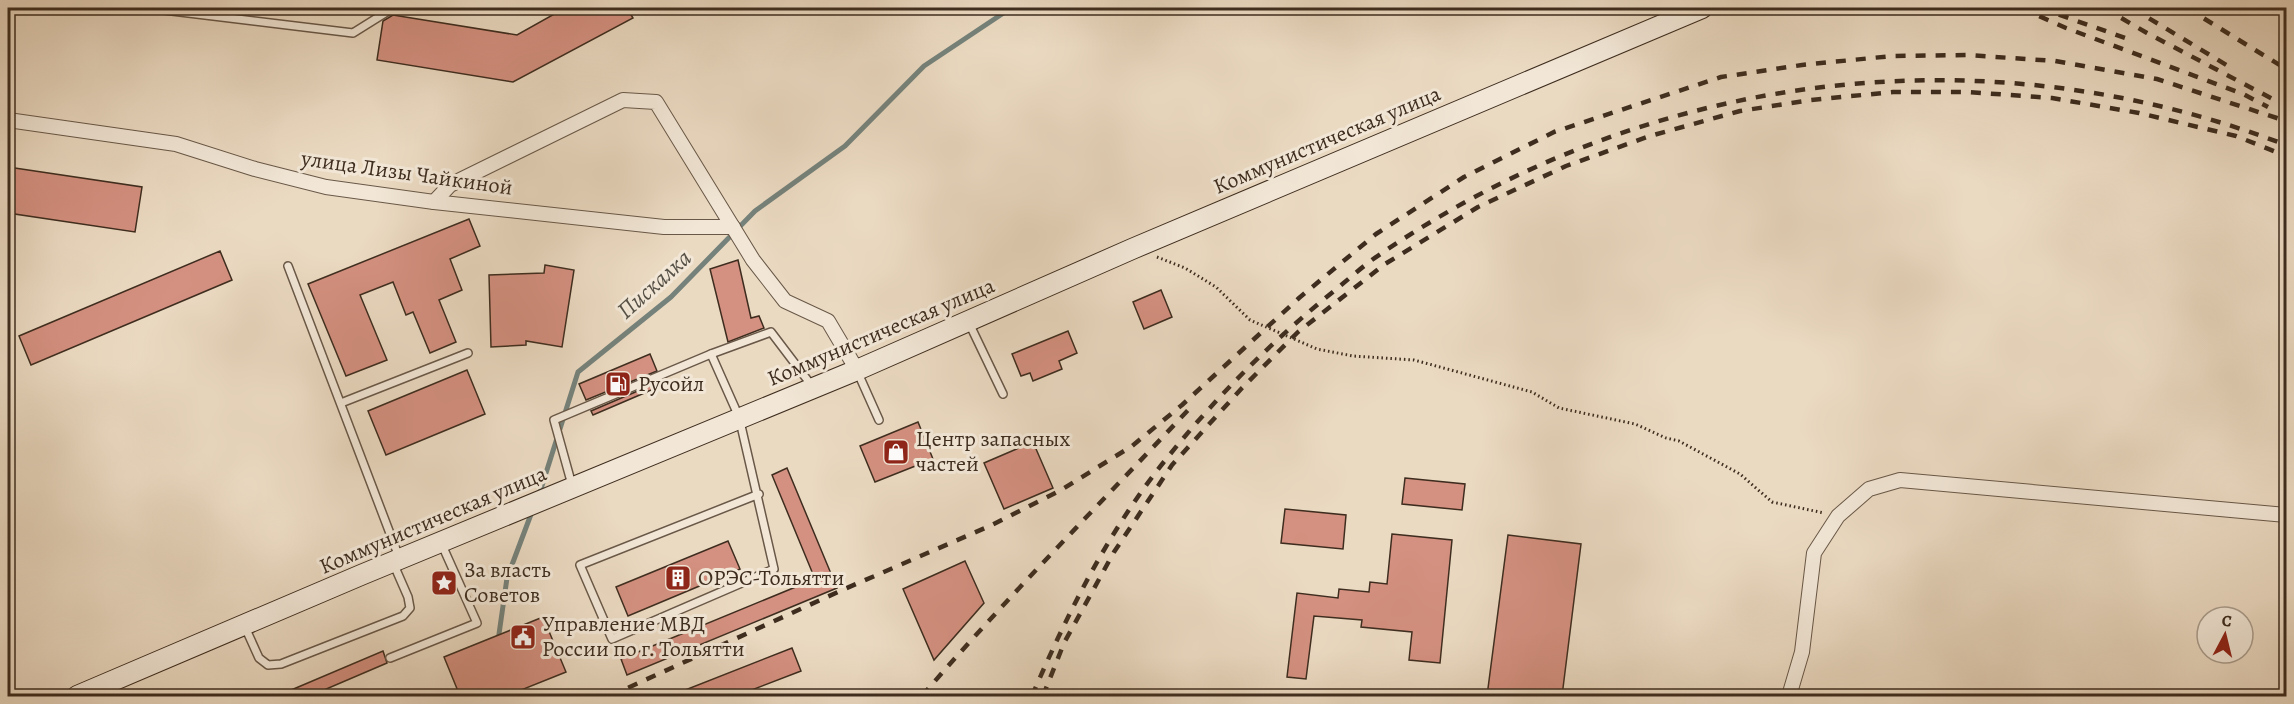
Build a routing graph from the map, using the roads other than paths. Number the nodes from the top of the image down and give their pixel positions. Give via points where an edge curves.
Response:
1 (147, 8) edge
2 (393, 8) edge
3 (1702, 8) edge
4 (8, 120) edge
5 (434, 202) junction
6 (733, 227) junction
7 (288, 266) dead end
8 (968, 321) junction
9 (468, 353) dead end
10 (711, 354) junction
11 (856, 370) junction
12 (814, 388) junction
13 (1003, 394) dead end
14 (341, 404) junction
15 (739, 417) junction
16 (879, 420) dead end
17 (573, 488) junction
18 (759, 494) junction
19 (2286, 515) edge
20 (441, 543) junction
21 (397, 561) junction
22 (244, 625) junction
23 (390, 658) dead end
24 (102, 691) edge
25 (77, 696) edge
26 (1789, 696) edge

1 - 2 lane via 353,33
3 - 8 main road, Коммунистическая улица
4 - 5 street, улица Лизы Чайкиной via 176,144 326,187
5 - 6 street, улица Лизы Чайкиной via 664,227
5 - 6 street via 450,185 623,100 656,102
6 - 11 street via 785,301 828,321
7 - 14 lane
8 - 11 main road, Коммунистическая улица
8 - 13 lane
9 - 14 lane
10 - 12 lane via 771,332
10 - 15 lane
10 - 17 lane via 554,420
11 - 12 main road, Коммунистическая улица
11 - 16 lane
12 - 15 main road, Коммунистическая улица
14 - 21 lane
15 - 17 main road, Коммунистическая улица
15 - 18 lane
17 - 20 main road, Коммунистическая улица
18 - 18 lane via 774,569 612,639 580,565
19 - 26 street via 1900,480 1869,489 1838,516 1814,553 1802,652
20 - 21 main road, Коммунистическая улица
20 - 23 lane via 477,623
21 - 22 main road, Коммунистическая улица
21 - 22 lane via 410,608 403,616 268,665 259,658
22 - 24 main road, Коммунистическая улица
24 - 25 main road, Коммунистическая улица

